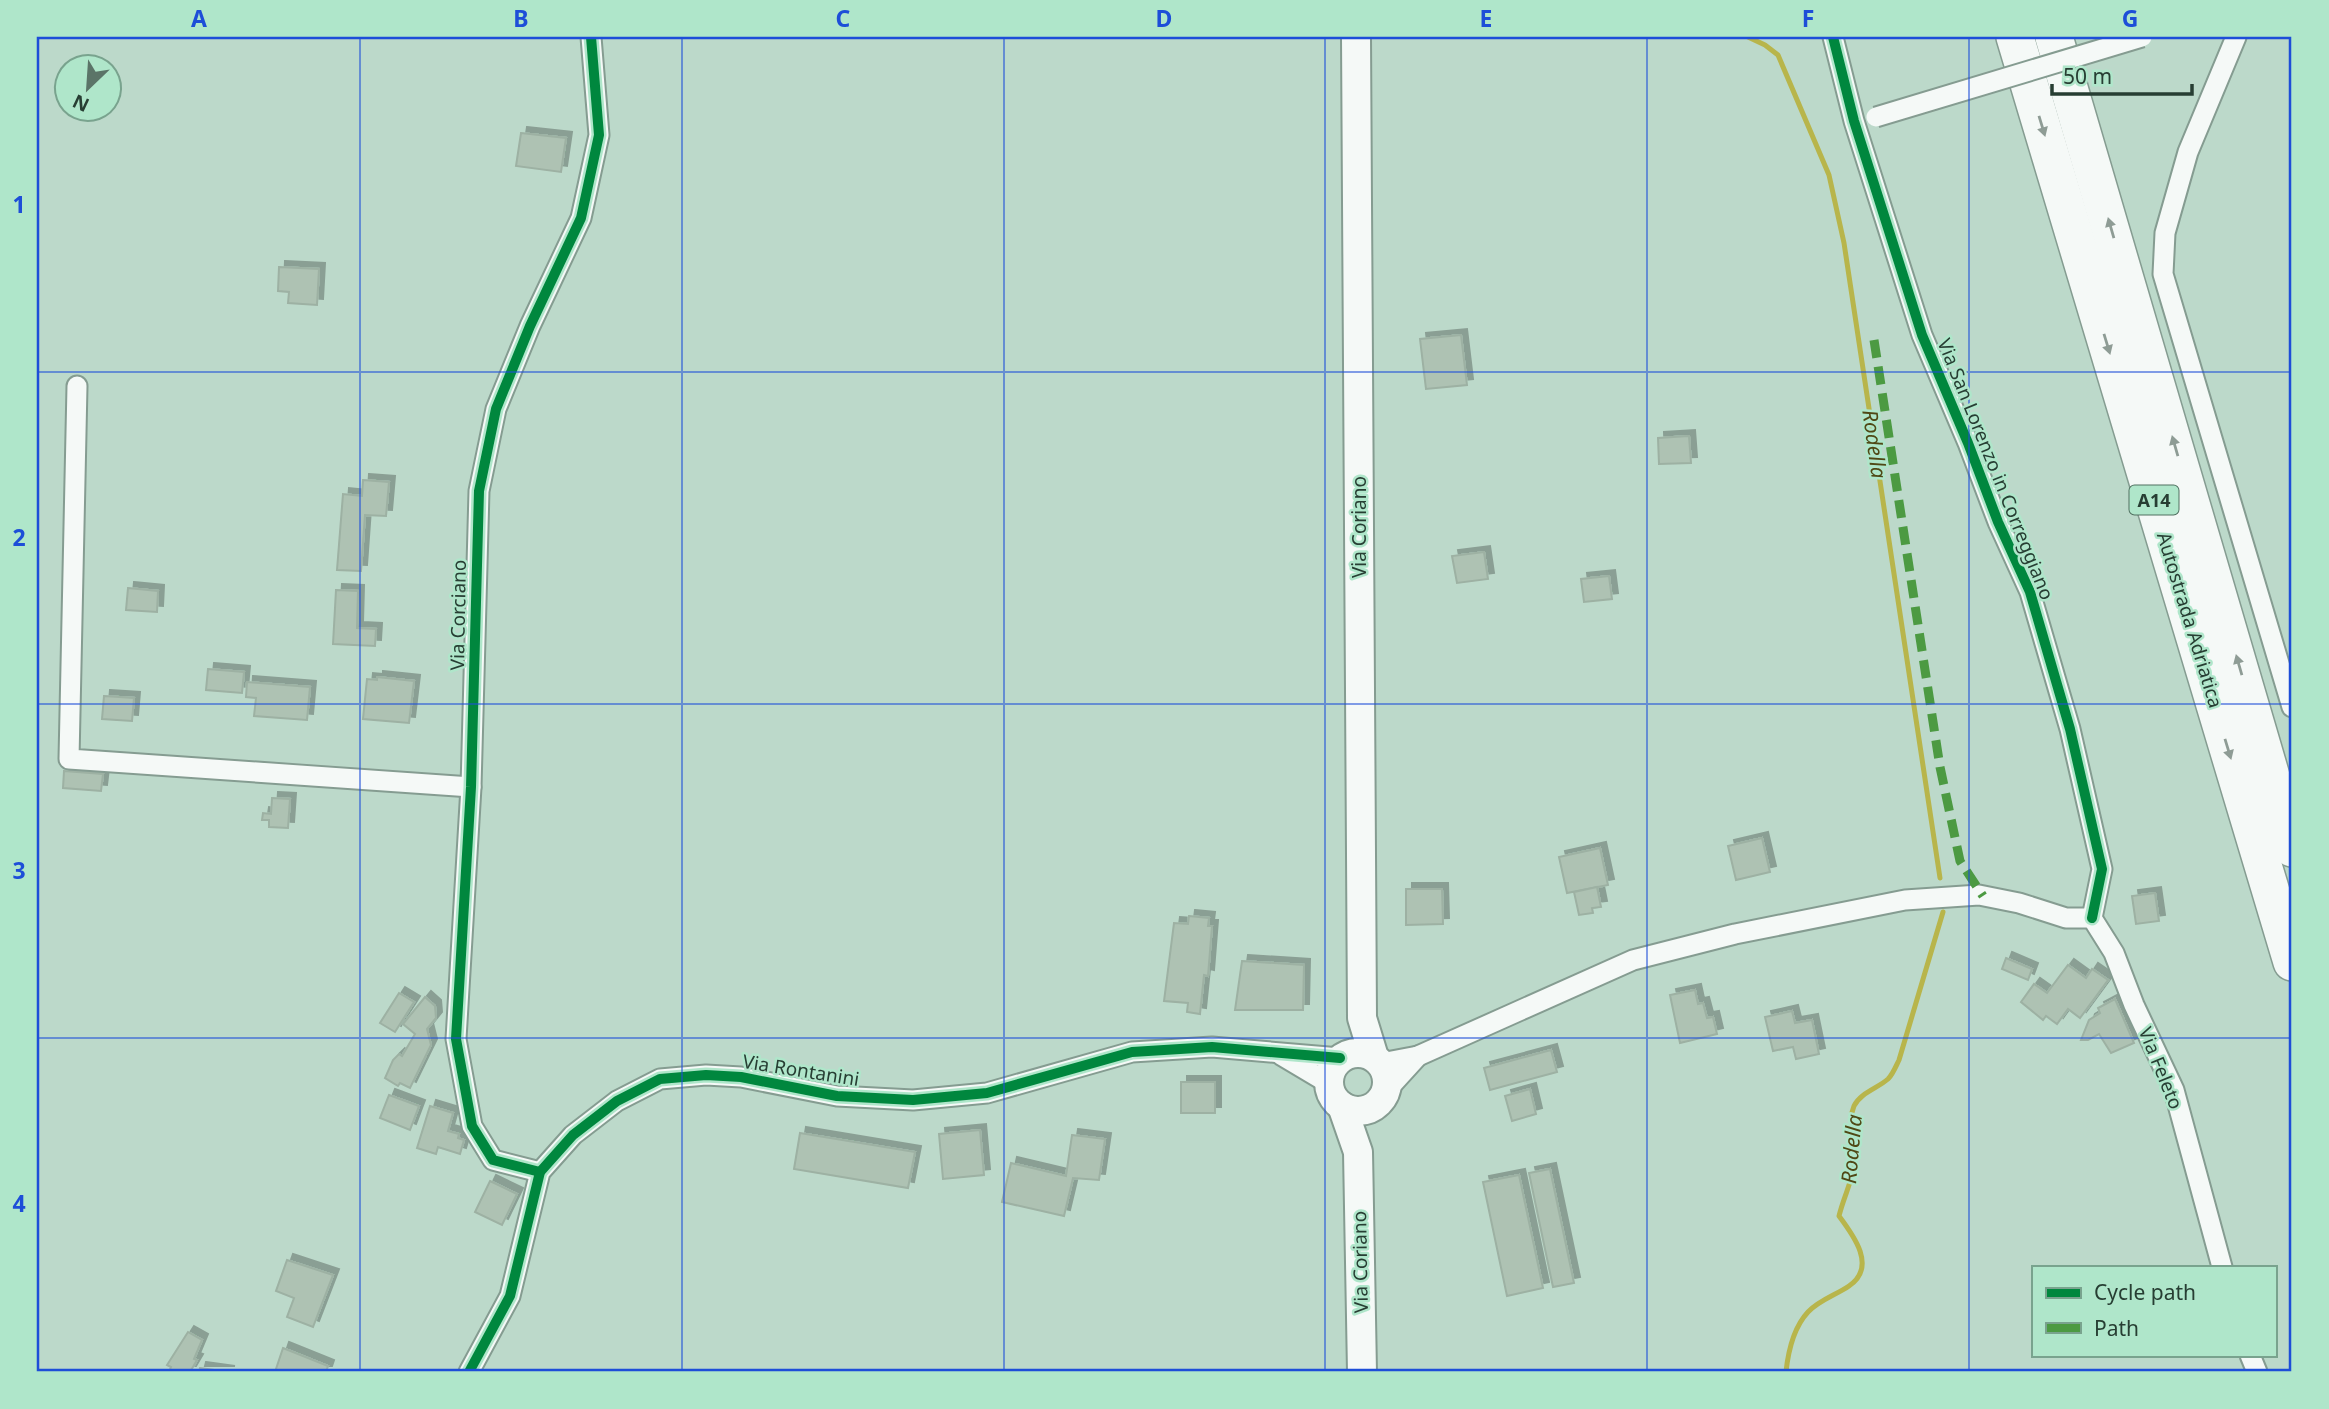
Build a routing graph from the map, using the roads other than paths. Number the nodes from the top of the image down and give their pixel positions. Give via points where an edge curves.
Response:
1 (591, 37) edge
2 (1356, 37) edge
3 (1833, 37) edge
4 (2015, 37) edge
5 (2054, 37) edge
6 (2142, 37) edge
7 (2236, 37) edge
8 (1854, 121) junction
9 (77, 386) dead end
10 (2292, 707) edge
11 (471, 787) junction
12 (2292, 848) edge
13 (2092, 918) junction
14 (2292, 962) edge
15 (1277, 1052) junction
16 (1418, 1056) junction
17 (1360, 1077) junction
18 (540, 1172) junction
19 (2222, 1266) edge
20 (469, 1372) edge
21 (1362, 1372) edge

1 - 11 street, Via Corciano via 599,135 582,218 496,410 479,491
2 - 17 main road, Via Coriano
3 - 8 street, Via San Lorenzo in Correggiano
4 -> 14 highway, Autostrada Adriatica / A14
12 -> 5 highway, Autostrada Adriatica / A14
6 - 8 street, bridge
7 - 10 street via 2188,152 2165,233 2163,274
8 - 13 street, Via San Lorenzo in Correggiano via 1922,335 2030,592 2070,729 2102,869
9 - 11 street via 69,759
11 - 18 street, Via Corciano via 456,1039 472,1126 494,1160
13 - 16 street via 2066,918 1979,895 1905,900 1735,934 1633,960
13 - 19 street, Via Feleto via 2114,953 2174,1090
15 - 17 street, Via Rontanini
15 - 17 street, Via Rontanini
15 - 18 street, Via Rontanini via 1212,1047 1132,1052 987,1093 913,1100 837,1096 741,1077 660,1079 617,1101 573,1135
16 - 17 street
16 - 17 street
17 - 21 main road, Via Coriano
18 - 20 street, Via Rontanini via 510,1296

